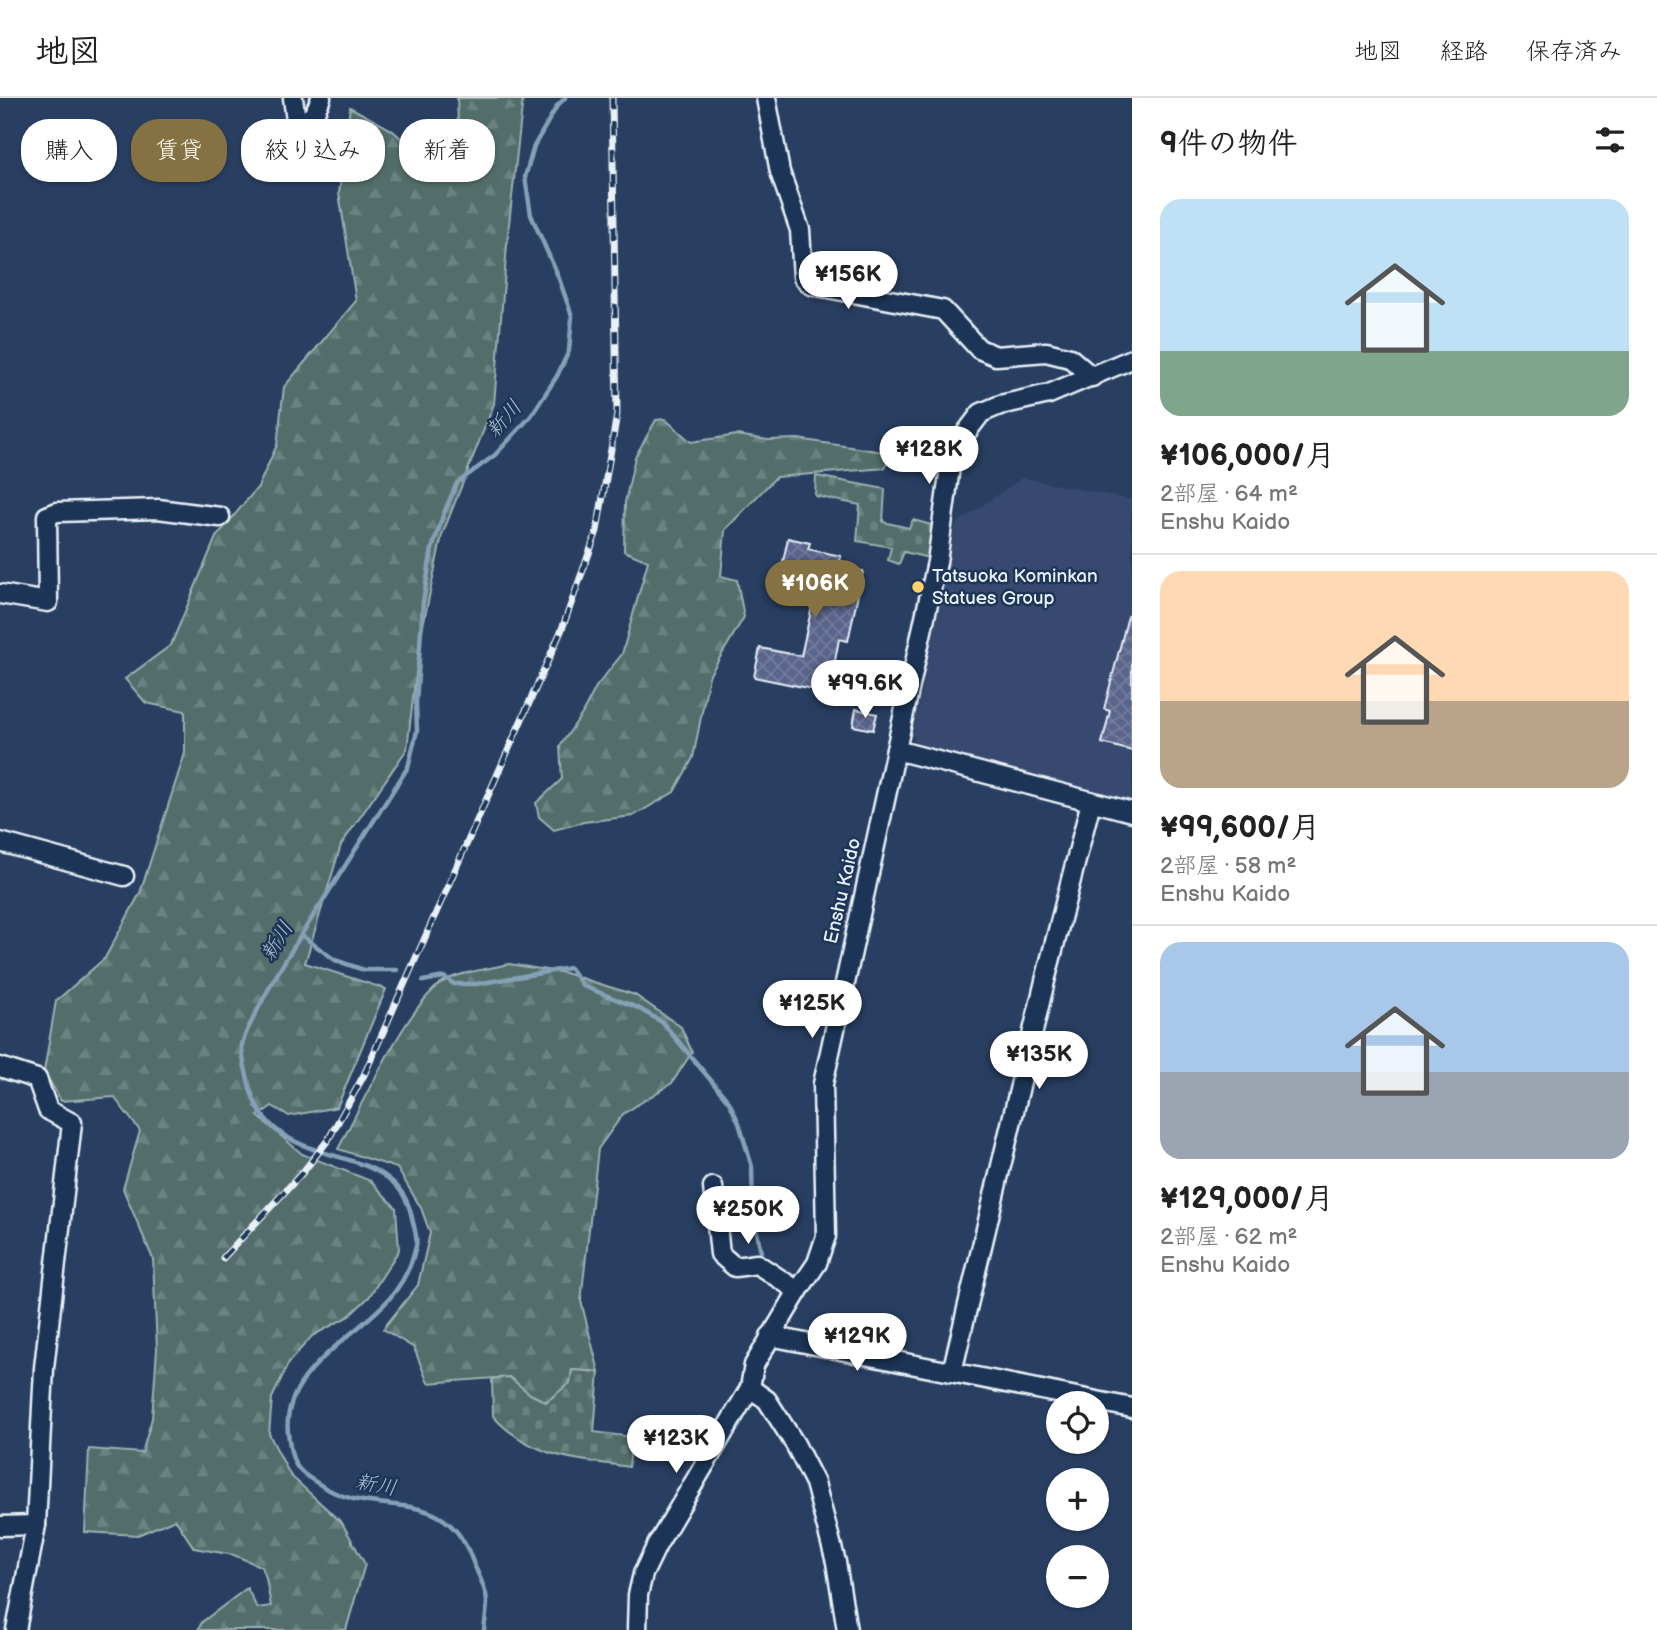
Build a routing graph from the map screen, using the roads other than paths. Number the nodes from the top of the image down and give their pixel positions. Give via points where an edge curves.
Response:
1 (293, 98) edge
2 (321, 98) edge
3 (766, 98) edge
4 (1132, 359) edge
5 (1092, 377) junction
6 (220, 517) dead end
7 (0, 594) edge
8 (896, 750) junction
9 (1091, 803) junction
10 (1132, 812) edge
11 (0, 842) edge
12 (124, 876) dead end
13 (0, 1068) edge
14 (713, 1186) dead end
15 (798, 1291) junction
16 (770, 1336) junction
17 (952, 1372) junction
18 (750, 1388) junction
19 (1132, 1408) edge
20 (36, 1525) junction
21 (0, 1526) edge
22 (16, 1630) edge
23 (637, 1630) edge
24 (847, 1630) edge

1 - 2 street via 296,120 305,121 314,116
3 - 5 street via 780,172 800,230 803,277 811,285 943,310 979,349 996,356 1046,352 1070,358
4 - 5 street, Enshu Kaido
5 - 8 street, Enshu Kaido via 981,413 959,442 951,460 937,562
6 - 7 street via 158,509 57,512 47,516 48,602
8 - 9 street
8 - 15 street, Enshu Kaido via 823,1084 826,1236 817,1264
9 - 10 street
9 - 17 street
11 - 12 street
13 - 20 street via 37,1079 48,1110 72,1123 44,1368
14 - 15 street via 720,1254 735,1267 757,1264
15 - 16 street, Enshu Kaido
16 - 17 street
16 - 18 street, Enshu Kaido via 754,1364
17 - 19 street
18 - 23 street, Enshu Kaido via 643,1574
18 - 24 street via 767,1400 816,1483
20 - 21 street
20 - 22 street

